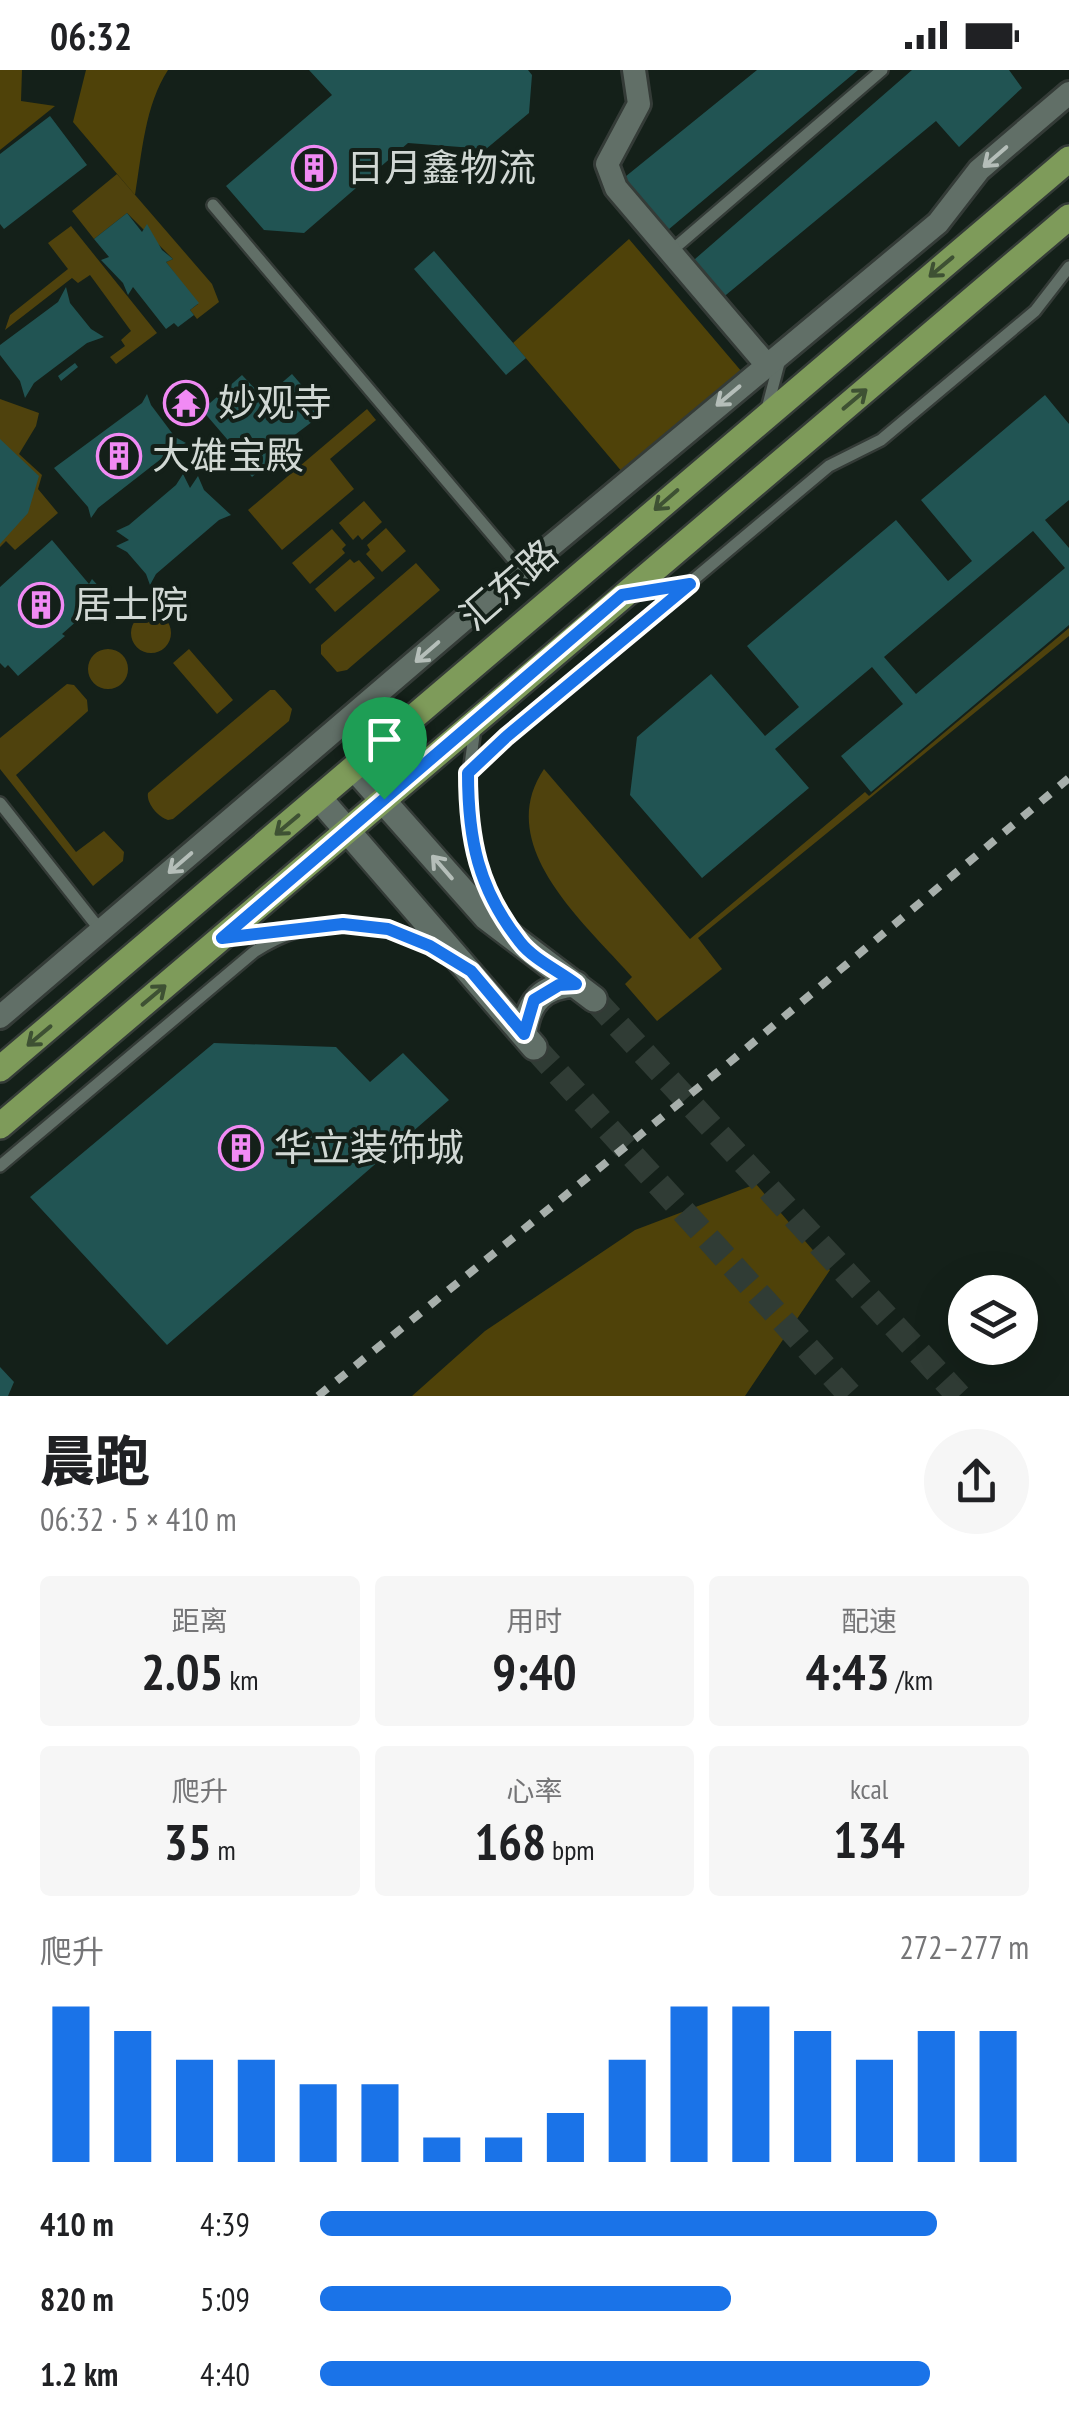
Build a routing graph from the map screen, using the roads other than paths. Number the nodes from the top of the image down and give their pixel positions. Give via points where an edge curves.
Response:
1 (634, 70) edge
2 (882, 70) edge
3 (1069, 93) edge
4 (1069, 159) edge
5 (213, 206) dead end
6 (1069, 217) edge
7 (670, 252) junction
8 (1069, 267) edge
9 (774, 357) junction
10 (765, 415) junction
11 (522, 570) junction
12 (690, 584) junction
13 (622, 595) junction
14 (476, 718) junction
15 (354, 768) junction
16 (468, 773) junction
17 (319, 798) junction
18 (384, 799) junction
19 (0, 802) edge
20 (348, 831) junction
21 (306, 926) junction
22 (101, 931) junction
23 (222, 938) junction
24 (522, 944) junction
25 (471, 971) junction
26 (0, 1017) edge
27 (0, 1069) edge
28 (0, 1126) edge
29 (0, 1166) edge

1 - 7 street via 639,104 608,164 616,188
2 - 7 lane
3 -> 9 street via 980,170 938,223
4 -> 10 main road, 汇东路
5 - 11 lane
13 -> 6 main road
7 - 9 street
8 - 12 lane via 1035,311 880,440 829,466
9 - 10 lane
9 -> 11 street
10 -> 15 main road, 汇东路
11 -> 22 street
12 - 13 lane
12 - 16 lane
13 - 14 main road
14 - 16 lane
14 - 18 main road
15 - 17 main road, 汇东路
15 - 18 main road
16 - 24 lane via 473,853
17 - 20 main road
17 -> 27 main road, 汇东路
18 - 20 main road
24 -> 18 main road via 486,917
19 - 22 lane
20 - 23 main road
20 - 25 main road
21 - 23 lane
21 - 25 lane via 388,929
21 - 29 lane via 254,952
22 - 26 street
28 -> 23 main road
24 - 25 main road via 585,992 559,985 534,1000 529,1040

